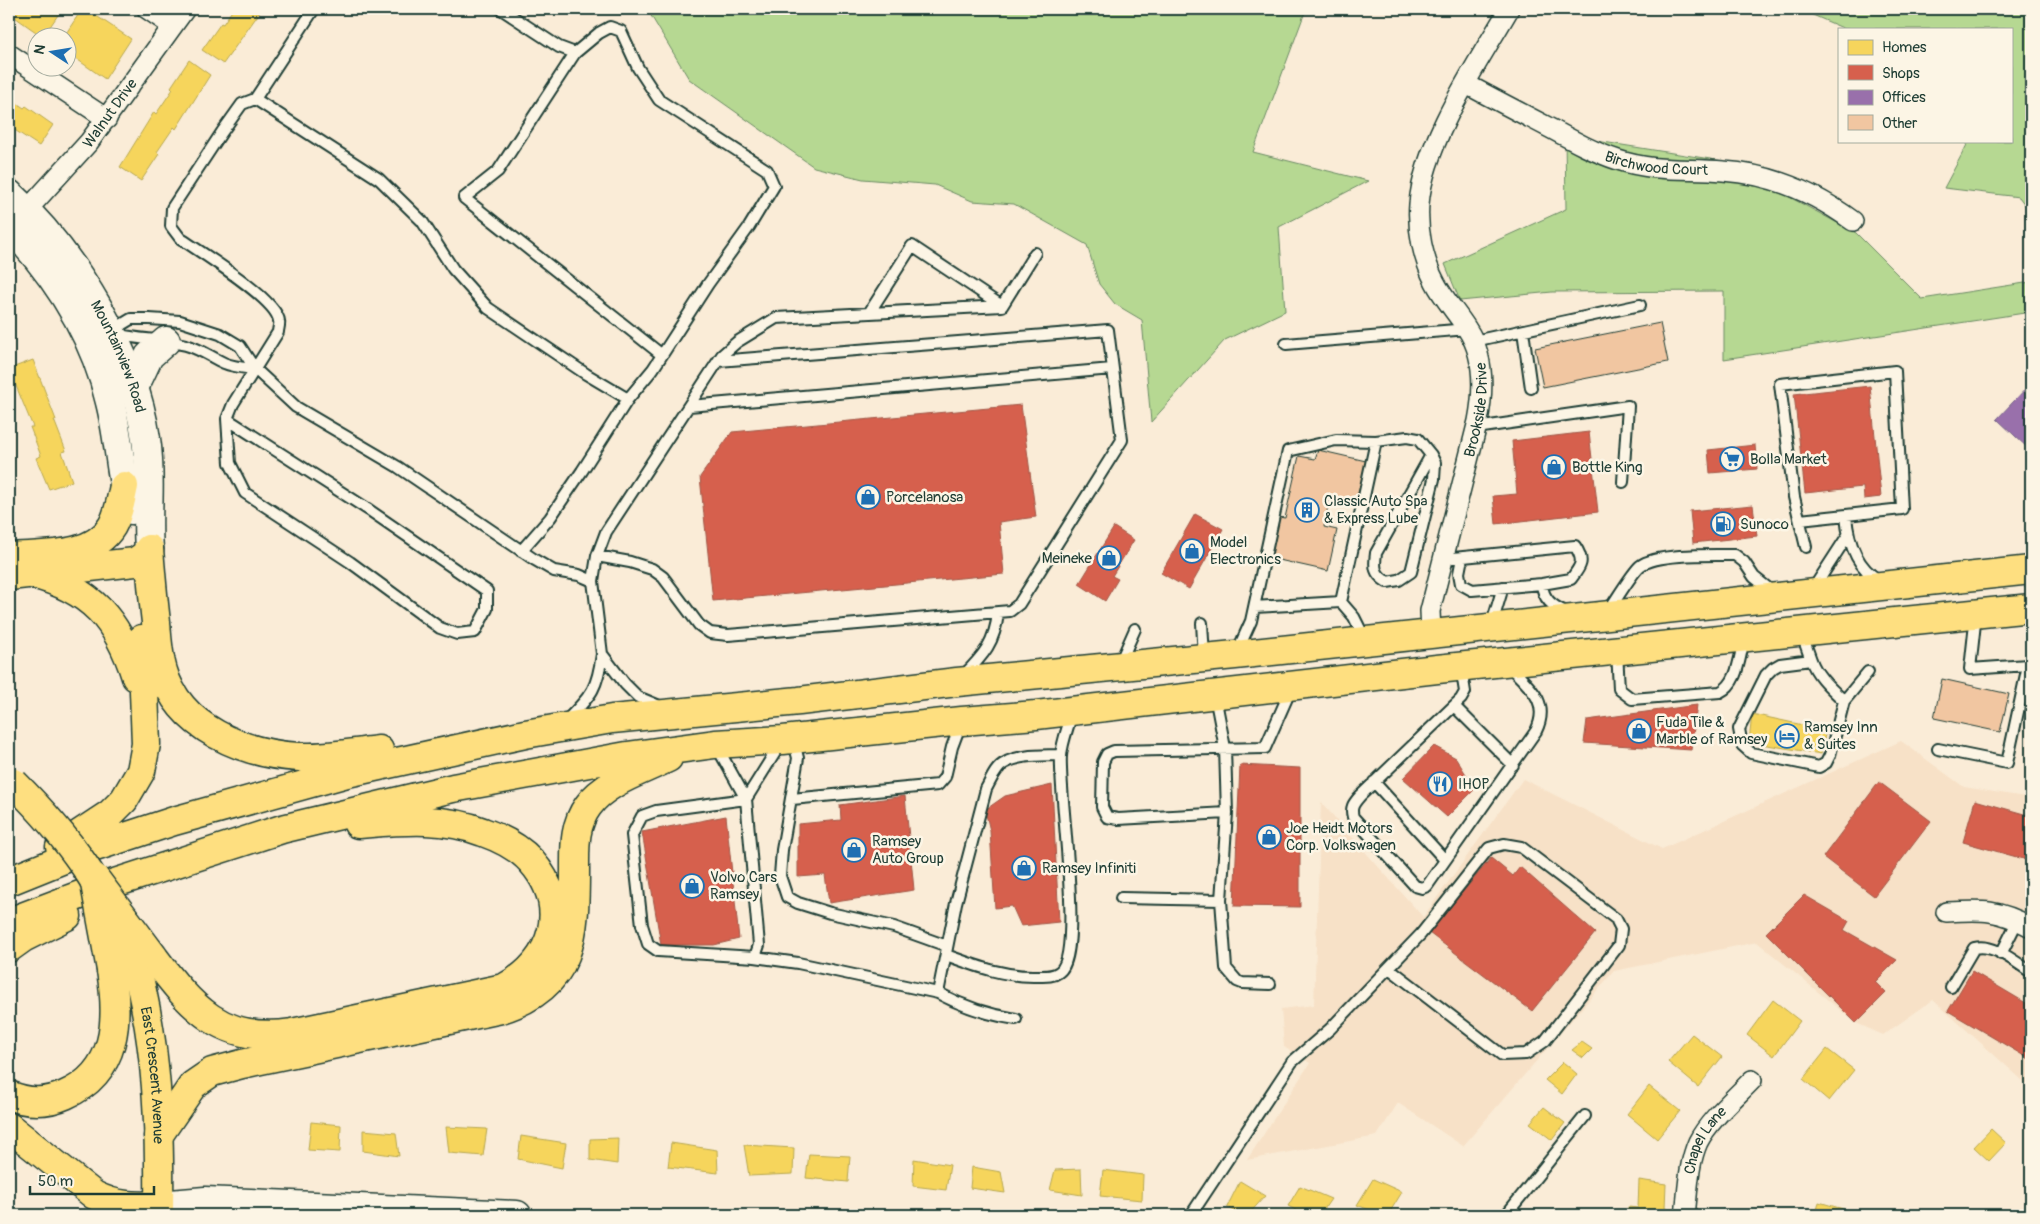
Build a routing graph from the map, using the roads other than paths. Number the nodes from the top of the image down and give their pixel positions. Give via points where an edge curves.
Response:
1 (147, 9) edge
2 (185, 9) edge
3 (314, 9) edge
4 (500, 9) edge
5 (1509, 9) edge
6 (172, 26) junction
7 (9, 54) edge
8 (575, 54) junction
9 (1466, 84) junction
10 (255, 99) junction
11 (107, 119) junction
12 (13, 218) edge
13 (1852, 221) dead end
14 (1035, 254) dead end
15 (1640, 305) dead end
16 (1002, 306) junction
17 (869, 313) junction
18 (1523, 331) junction
19 (1471, 335) junction
20 (100, 336) junction
21 (166, 341) junction
22 (1286, 344) dead end
23 (662, 355) junction
24 (718, 361) junction
25 (1112, 369) junction
26 (255, 370) junction
27 (134, 388) junction
28 (1531, 388) dead end
29 (628, 399) junction
30 (689, 406) junction
31 (227, 419) junction
32 (1476, 428) junction
33 (1376, 441) junction
34 (1431, 455) junction
35 (1623, 482) dead end
36 (124, 486) junction
37 (1846, 516) junction
38 (1800, 520) junction
39 (1848, 536) junction
40 (1806, 547) dead end
41 (521, 551) junction
42 (142, 556) junction
43 (596, 556) junction
44 (9, 557) edge
45 (1462, 558) junction
46 (1443, 560) junction
47 (2031, 570) edge
48 (20, 575) edge
49 (593, 580) junction
50 (1542, 584) junction
51 (1889, 585) junction
52 (1503, 587) junction
53 (1810, 594) junction
54 (1779, 597) junction
55 (1341, 602) junction
56 (1254, 608) junction
57 (2031, 608) edge
58 (998, 613) junction
59 (1976, 614) junction
60 (1593, 616) junction
61 (1202, 623) dead end
62 (1487, 627) junction
63 (1135, 629) dead end
64 (1801, 632) junction
65 (1431, 633) junction
66 (1744, 637) junction
67 (1365, 640) junction
68 (1617, 650) junction
69 (602, 654) junction
70 (1235, 655) junction
71 (1204, 658) junction
72 (1811, 660) junction
73 (1505, 662) junction
74 (2030, 665) edge
75 (1118, 666) junction
76 (1461, 666) junction
77 (1868, 672) dead end
78 (958, 682) junction
79 (1292, 685) junction
80 (1215, 695) junction
81 (1844, 701) junction
82 (144, 705) junction
83 (1454, 706) junction
84 (1073, 711) junction
85 (676, 713) junction
86 (962, 721) junction
87 (559, 728) junction
88 (525, 734) junction
89 (788, 740) junction
90 (715, 744) junction
91 (1225, 748) junction
92 (686, 749) junction
93 (1938, 749) dead end
94 (1061, 755) junction
95 (1513, 764) junction
96 (11, 778) edge
97 (1374, 782) junction
98 (746, 799) junction
99 (792, 799) junction
100 (1227, 813) junction
101 (282, 829) junction
102 (1446, 860) junction
103 (168, 865) junction
104 (94, 877) junction
105 (9, 880) edge
106 (1122, 898) dead end
107 (1220, 900) junction
108 (1946, 912) dead end
109 (9, 922) edge
110 (2025, 924) edge
111 (9, 948) edge
112 (946, 951) junction
113 (2001, 954) junction
114 (755, 957) junction
115 (133, 962) junction
116 (1389, 968) junction
117 (2031, 972) edge
118 (1270, 984) dead end
119 (1951, 987) dead end
120 (938, 993) junction
121 (1016, 1018) dead end
122 (1752, 1080) dead end
123 (9, 1096) edge
124 (1585, 1116) dead end
125 (9, 1127) edge
126 (158, 1136) junction
127 (54, 1163) junction
128 (159, 1210) edge
129 (297, 1210) edge
130 (90, 1215) edge
131 (518, 1215) edge
132 (1191, 1215) edge
133 (1506, 1215) edge
134 (1685, 1215) edge

1 - 6 street
2 - 6 street, Walnut Drive
3 - 10 lane
4 - 8 lane
5 - 9 street, Brookside Drive
6 - 11 street, Walnut Drive
7 - 11 street
8 - 23 lane via 498,171 464,198
8 - 23 lane via 599,32 610,28 620,31 638,68 659,100 767,170 774,186 750,227
9 - 13 street, Birchwood Court via 1588,148 1619,160 1652,168 1723,171 1783,183 1813,196
9 - 19 street, Brookside Drive via 1435,143 1425,172 1418,226 1435,282
10 - 26 lane via 242,104 222,132 172,208 171,226 180,238 258,292 272,306 280,320 278,332
10 - 29 lane via 379,179 422,221 453,269 488,308
11 - 12 street, Walnut Drive via 73,161
12 - 20 main road, Mountainview Road via 74,268
14 - 16 lane
15 - 18 lane
16 - 17 lane
16 - 17 lane via 912,246
17 - 24 lane via 776,318 737,342
18 - 19 lane
18 - 28 lane
19 - 22 lane
19 - 32 street, Brookside Drive via 1482,372 1482,401
20 - 21 lane
20 - 26 lane via 131,319 166,319 197,325 240,346
20 - 27 main road, Mountainview Road
20 - 36 main road, Mountainview Road via 98,359 111,403
21 - 26 lane via 202,350 226,364
21 - 27 main road via 149,356
23 - 29 lane
24 - 25 lane via 1108,330
24 - 30 lane
25 - 30 lane
25 - 58 lane via 1122,440 1019,604 1010,611
26 - 31 lane
26 - 41 lane via 296,408 398,467
27 - 42 main road, Mountainview Road via 143,420 148,459
29 - 41 lane via 550,518
30 - 43 lane via 606,532
31 - 31 lane via 230,463 245,493 350,562 440,628 457,634 475,632 487,609 487,591
32 - 35 lane via 1628,406
32 - 46 street, Brookside Drive
33 - 34 lane via 1407,437 1418,440
33 - 55 lane
33 - 56 lane via 1336,440 1288,451
34 - 34 lane via 1376,553 1374,568 1387,582 1399,580 1411,572 1434,479 1435,463
36 - 42 main road, Mountainview Road
36 - 44 main road via 112,525 93,544 68,552
37 - 38 lane
37 - 38 lane via 1902,509 1895,372 1780,384 1794,497
37 - 39 lane
38 - 40 lane
39 - 51 lane via 1863,566 1872,576
39 - 53 lane
41 - 49 lane via 554,571
42 - 48 main road
42 - 82 main road
42 - 88 main road via 167,684 188,713 223,738 267,752 301,757
43 - 49 lane
43 - 58 lane via 652,569 663,577 699,625 710,633 728,636
45 - 46 lane
45 - 50 lane via 1575,546 1581,565 1571,579
45 - 52 lane via 1461,584 1472,590
46 - 65 street, Brookside Drive via 1430,611
47 - 51 main road
48 - 82 main road via 57,581 94,603 109,619 127,652
49 - 69 lane
50 - 52 lane
50 - 60 lane via 1543,593 1553,607
51 - 53 main road
52 - 62 lane via 1494,617
53 - 54 main road
54 - 60 main road
54 - 60 lane via 1735,555 1680,556 1657,559 1641,566
55 - 56 lane
55 - 67 lane via 1354,617
56 - 70 lane
57 - 59 main road
58 - 78 lane via 993,639 982,657
59 - 64 main road
59 - 74 lane via 1970,669
60 - 62 main road
61 - 71 lane
62 - 65 main road
63 - 75 lane
64 - 66 main road
64 - 72 lane
65 - 67 main road
66 - 68 main road
66 - 68 lane via 1734,678 1728,688 1720,692 1632,699 1619,689
67 - 70 main road
68 - 73 main road
69 - 85 lane via 638,697
69 - 87 lane via 598,680 589,698
70 - 71 main road
71 - 75 main road
72 - 81 lane via 1820,677
72 - 81 lane via 1780,664 1766,675 1739,729 1742,745 1751,752 1819,767 1830,755
73 - 76 main road
73 - 95 lane via 1535,693 1542,711 1541,722
74 - 93 lane via 2007,763
75 - 78 main road
76 - 79 main road
76 - 83 lane via 1465,692
77 - 81 lane
78 - 85 main road
79 - 80 main road
79 - 91 lane via 1265,748
80 - 84 main road
80 - 91 lane
82 - 105 main road via 144,763 124,800 102,821
83 - 95 lane
83 - 97 lane
84 - 86 main road
84 - 94 lane
85 - 87 main road
86 - 89 main road
86 - 99 lane via 945,777 938,785
87 - 88 main road
88 - 105 main road via 347,773 174,821
89 - 90 main road
89 - 98 lane
89 - 99 lane via 798,758
90 - 92 main road
90 - 98 lane
91 - 100 lane
91 - 100 lane via 1114,751 1107,754 1103,762 1102,807 1107,817 1118,819
92 - 101 main road via 627,756 453,788
92 - 126 main road via 610,786 597,795 581,817 575,842 571,940 559,968 538,992 501,1009 212,1072 193,1085
94 - 112 lane via 1004,763 995,773 984,798
94 - 112 lane via 1071,915 1066,962 1061,971 1052,976 1018,976 993,971
95 - 102 lane
96 - 104 main road, bridge via 55,826
97 - 102 lane
97 - 102 lane via 1353,804 1352,816 1415,886 1427,886
98 - 114 lane via 759,945
98 - 114 lane via 656,811 642,816 632,835 642,925 648,944 658,952
99 - 112 lane via 780,876 787,896 830,913 894,927
100 - 107 lane
101 - 103 main road
101 - 115 main road via 410,820 448,823 481,831 515,848 540,873 552,900 550,941 536,964 504,988 264,1036 234,1030 207,1017
103 - 109 main road
103 - 111 main road
104 - 115 main road, bridge
104 - 115 main road, bridge
106 - 107 lane
107 - 118 lane via 1226,968 1242,983
108 - 110 street via 1989,910
110 - 113 lane
112 - 120 lane
113 - 117 lane
113 - 119 lane via 1990,948 1974,948
114 - 120 lane
115 - 123 main road via 115,1004 109,1050 95,1075 73,1092 50,1100 23,1100
115 - 126 main road, East Crescent Avenue via 142,987 152,1041
116 - 116 lane via 1421,934 1489,848 1504,844 1521,846 1616,919 1621,929 1619,945 1544,1041 1526,1054 1502,1056
116 - 132 lane via 1330,1029 1292,1062
120 - 121 lane via 955,1002
122 - 134 street, Chapel Lane via 1705,1131 1698,1144
124 - 133 lane
125 - 127 main road
126 - 128 main road, East Crescent Avenue
127 - 128 main road via 103,1199
127 - 130 main road
128 - 129 main road via 205,1201
129 - 131 main road

